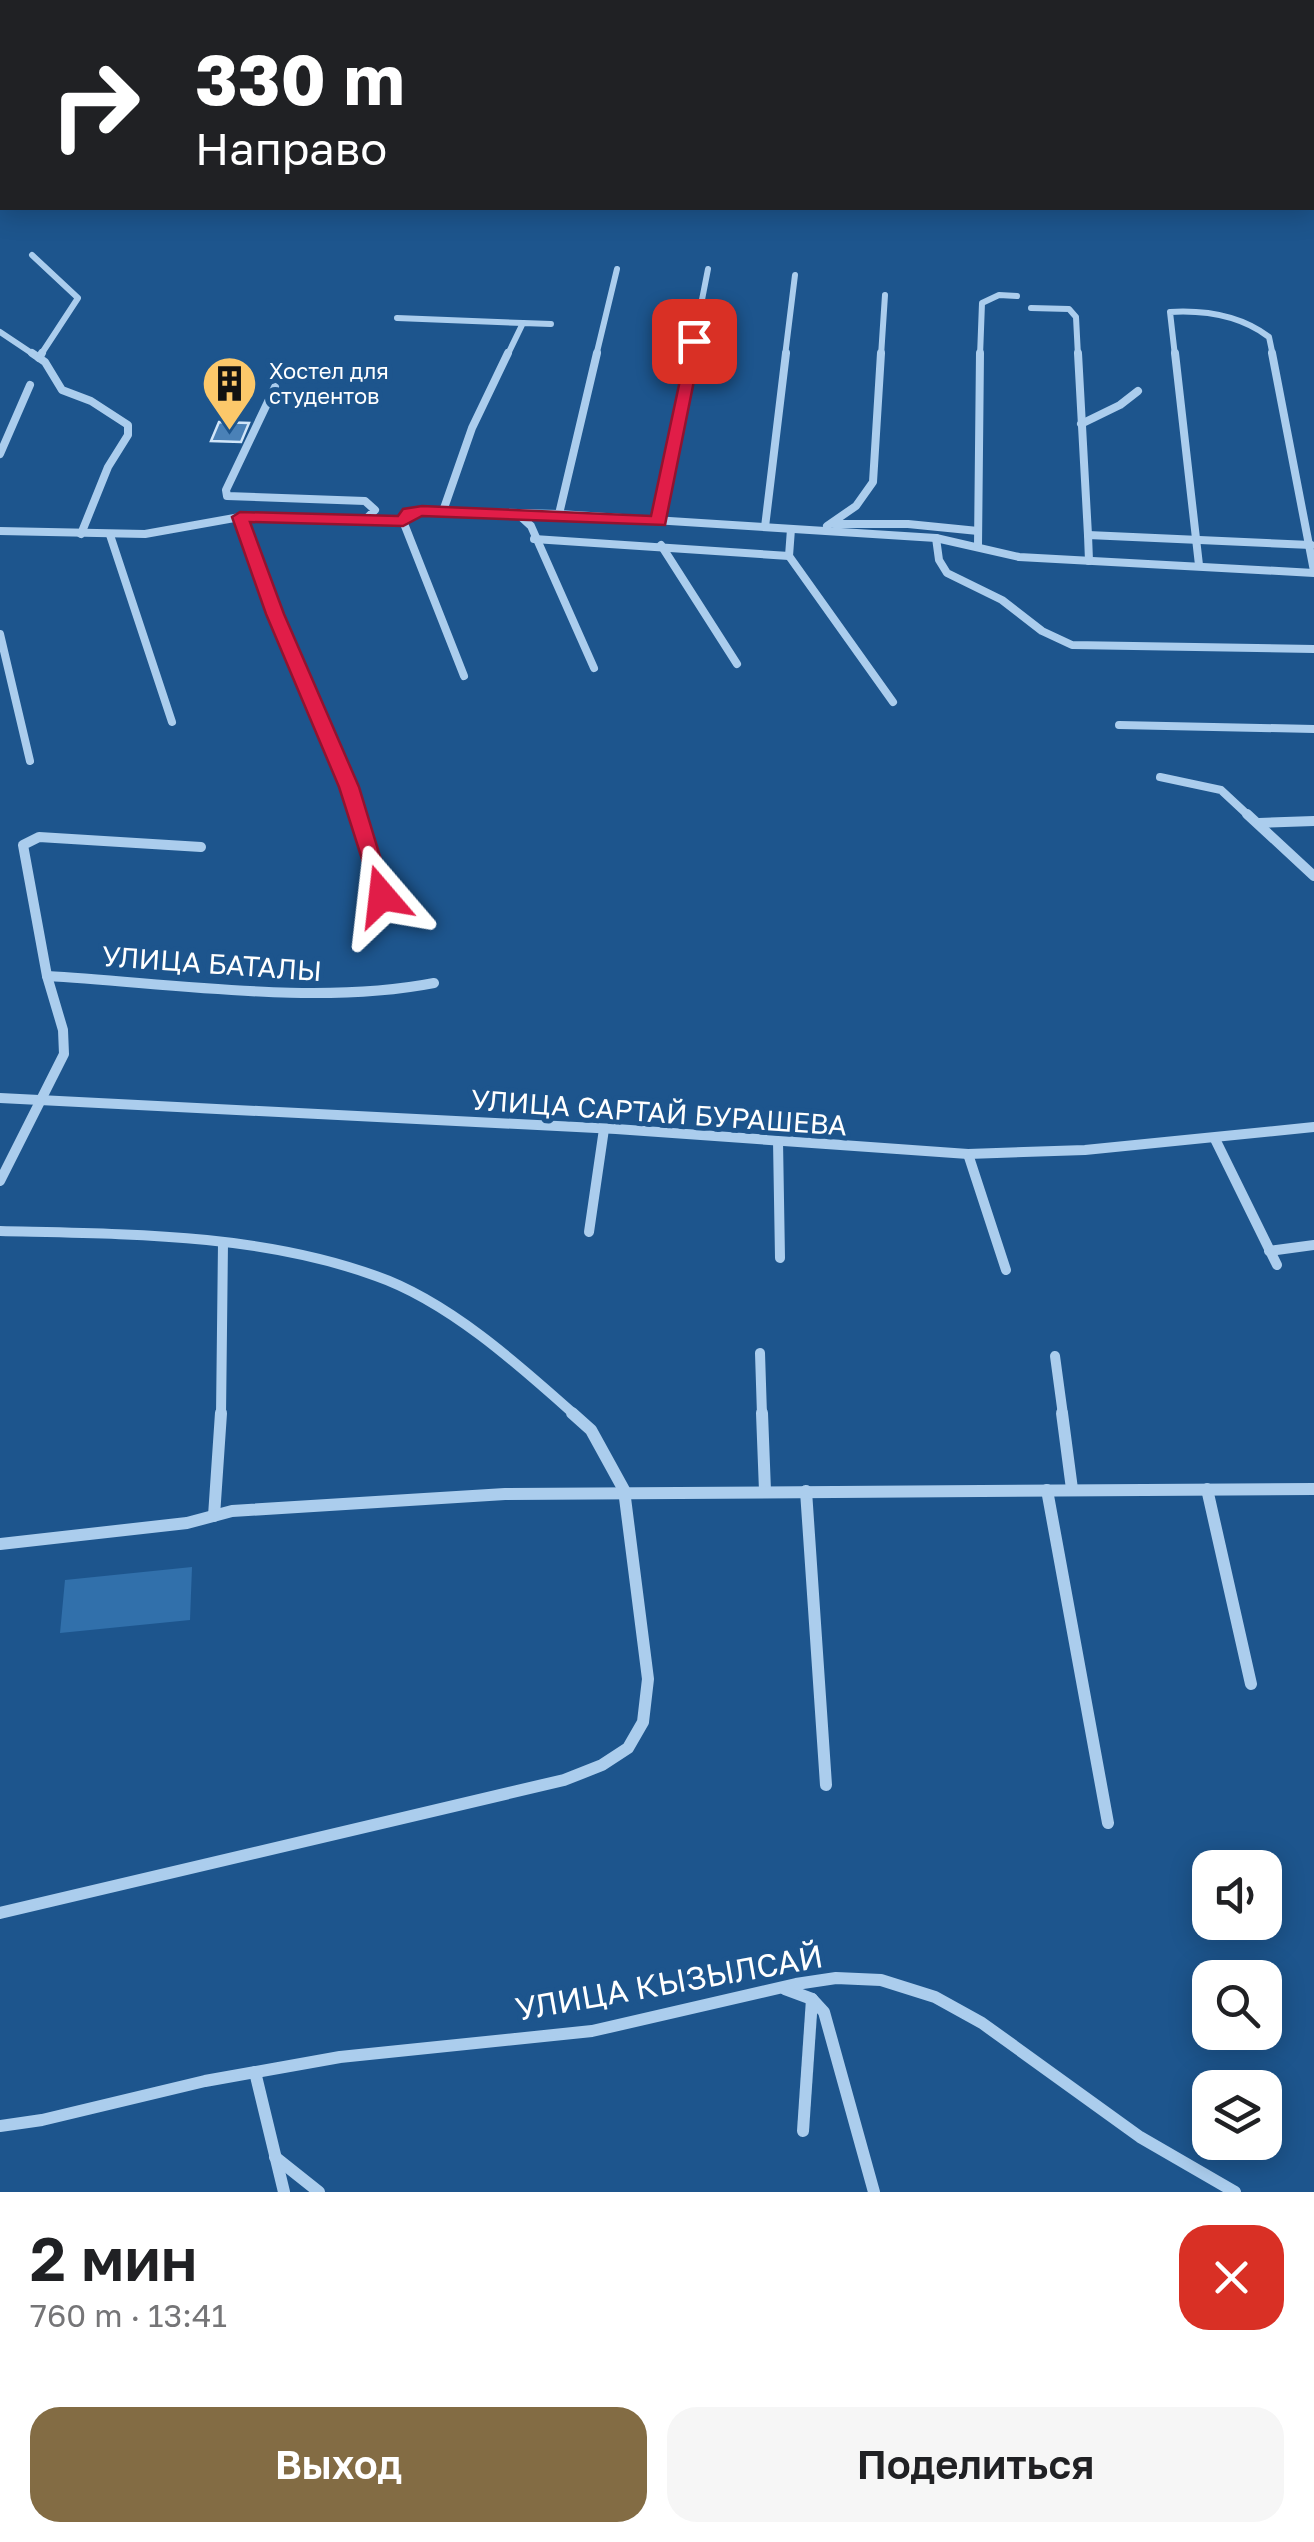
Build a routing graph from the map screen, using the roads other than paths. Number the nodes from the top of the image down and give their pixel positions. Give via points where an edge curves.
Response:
1 (32, 255) dead end
2 (617, 269) dead end
3 (708, 269) dead end
4 (795, 275) dead end
5 (885, 295) dead end
6 (1018, 296) dead end
7 (1031, 308) dead end
8 (397, 318) dead end
9 (524, 324) junction
10 (551, 324) dead end
11 (0, 332) edge
12 (39, 358) junction
13 (30, 386) dead end
14 (275, 387) dead end
15 (1138, 391) dead end
16 (1080, 406) junction
17 (1116, 408) junction
18 (1081, 424) junction
19 (0, 454) edge
20 (444, 512) junction
21 (518, 514) junction
22 (559, 514) junction
23 (240, 517) junction
24 (364, 520) junction
25 (403, 521) junction
26 (659, 521) junction
27 (826, 526) junction
28 (765, 527) junction
29 (791, 528) junction
30 (817, 530) junction
31 (0, 531) edge
32 (978, 531) junction
33 (81, 534) junction
34 (110, 536) junction
35 (1088, 536) junction
36 (936, 538) junction
37 (534, 540) junction
38 (1196, 540) junction
39 (1311, 545) junction
40 (661, 546) junction
41 (978, 546) junction
42 (789, 556) junction
43 (1089, 561) junction
44 (1199, 566) junction
45 (1314, 572) edge
46 (0, 634) edge
47 (1314, 649) edge
48 (737, 664) dead end
49 (594, 668) dead end
50 (464, 676) dead end
51 (894, 702) dead end
52 (172, 722) dead end
53 (1118, 725) dead end
54 (1314, 729) edge
55 (30, 761) dead end
56 (1160, 777) dead end
57 (1314, 822) edge
58 (1259, 823) junction
59 (200, 847) dead end
60 (1314, 876) edge
61 (382, 896) dead end
62 (47, 976) junction
63 (434, 983) dead end
64 (0, 1098) edge
65 (43, 1101) junction
66 (1314, 1128) edge
67 (604, 1129) junction
68 (1215, 1139) junction
69 (778, 1141) junction
70 (968, 1154) junction
71 (0, 1181) edge
72 (0, 1231) edge
73 (589, 1232) dead end
74 (223, 1242) junction
75 (1314, 1246) edge
76 (1269, 1251) junction
77 (780, 1258) dead end
78 (1277, 1264) dead end
79 (1006, 1270) dead end
80 (760, 1353) dead end
81 (1055, 1356) dead end
82 (1314, 1488) edge
83 (1207, 1489) junction
84 (624, 1490) junction
85 (1047, 1490) junction
86 (1072, 1490) junction
87 (806, 1491) junction
88 (765, 1492) junction
89 (214, 1516) junction
90 (0, 1544) edge
91 (1250, 1684) dead end
92 (826, 1785) dead end
93 (1108, 1823) dead end
94 (0, 1913) edge
95 (778, 1988) junction
96 (812, 1999) junction
97 (255, 2072) junction
98 (0, 2126) edge
99 (803, 2131) dead end
100 (274, 2156) junction
101 (284, 2192) edge
102 (319, 2192) edge
103 (874, 2192) edge
104 (1235, 2192) edge

1 - 12 street via 78,298
2 - 22 street
3 - 26 street
4 - 28 street
5 - 27 street via 872,482 856,506
6 - 32 street via 998,294 982,303 980,313
7 - 16 street via 1069,309 1076,317
8 - 9 street
9 - 10 street
9 - 20 street via 472,428
11 - 12 street
12 - 33 street via 62,390 128,425
13 - 19 street
14 - 24 street via 227,496 365,501 376,510
15 - 17 street
16 - 17 street
16 - 18 street
17 - 18 street
18 - 35 street
20 - 21 street
20 - 25 street via 409,513
21 - 22 street
21 - 37 street
22 - 26 street
23 - 24 street
23 - 34 street
23 - 61 street via 349,787
24 - 25 street
25 - 50 street
26 - 28 street
27 - 30 street
27 - 32 street
28 - 29 street
29 - 30 street
29 - 42 street
30 - 36 street
31 - 33 street
32 - 41 street
33 - 34 street
34 - 52 street
35 - 38 street
35 - 43 street
36 - 41 street
36 - 47 street via 947,573 1072,645
37 - 40 street
37 - 49 street
38 - 39 street
38 - 39 street via 1170,312 1177,311 1269,336
38 - 44 street
39 - 45 street
40 - 42 street
40 - 48 street
41 - 43 street via 1019,557
42 - 51 street
43 - 44 street
44 - 45 street
46 - 55 street
53 - 54 street
56 - 58 street via 1221,790
57 - 58 street
58 - 60 street
59 - 62 street via 38,837 26,842
62 - 63 street, УЛИЦА БАТАЛЫ via 323,993
62 - 65 street via 64,1054
64 - 65 street, УЛИЦА САРТАЙ БУРАШЕВА
65 - 67 street, УЛИЦА САРТАЙ БУРАШЕВА
65 - 71 street
66 - 68 street, УЛИЦА САРТАЙ БУРАШЕВА
67 - 69 street, УЛИЦА САРТАЙ БУРАШЕВА
67 - 73 street
68 - 70 street, УЛИЦА САРТАЙ БУРАШЕВА
68 - 76 street
69 - 70 street, УЛИЦА САРТАЙ БУРАШЕВА
69 - 77 street
70 - 79 street
72 - 74 street
74 - 84 street via 333,1263 429,1301 530,1375 591,1430
74 - 89 street
75 - 76 street
76 - 78 street
80 - 88 street
81 - 86 street
82 - 83 street
83 - 86 street
83 - 91 street
84 - 88 street
84 - 89 street
84 - 94 street via 648,1706 637,1737 617,1761 564,1780
85 - 86 street
85 - 87 street
85 - 93 street
87 - 88 street
87 - 92 street
89 - 90 street
95 - 96 street
95 - 97 street, УЛИЦА КЫЗЫЛСАЙ via 592,2030
95 - 104 street, УЛИЦА КЫЗЫЛСАЙ via 836,1978 881,1980 936,1997
96 - 99 street
96 - 103 street via 836,2044
97 - 98 street, УЛИЦА КЫЗЫЛСАЙ
97 - 100 street
100 - 101 street
100 - 102 street

